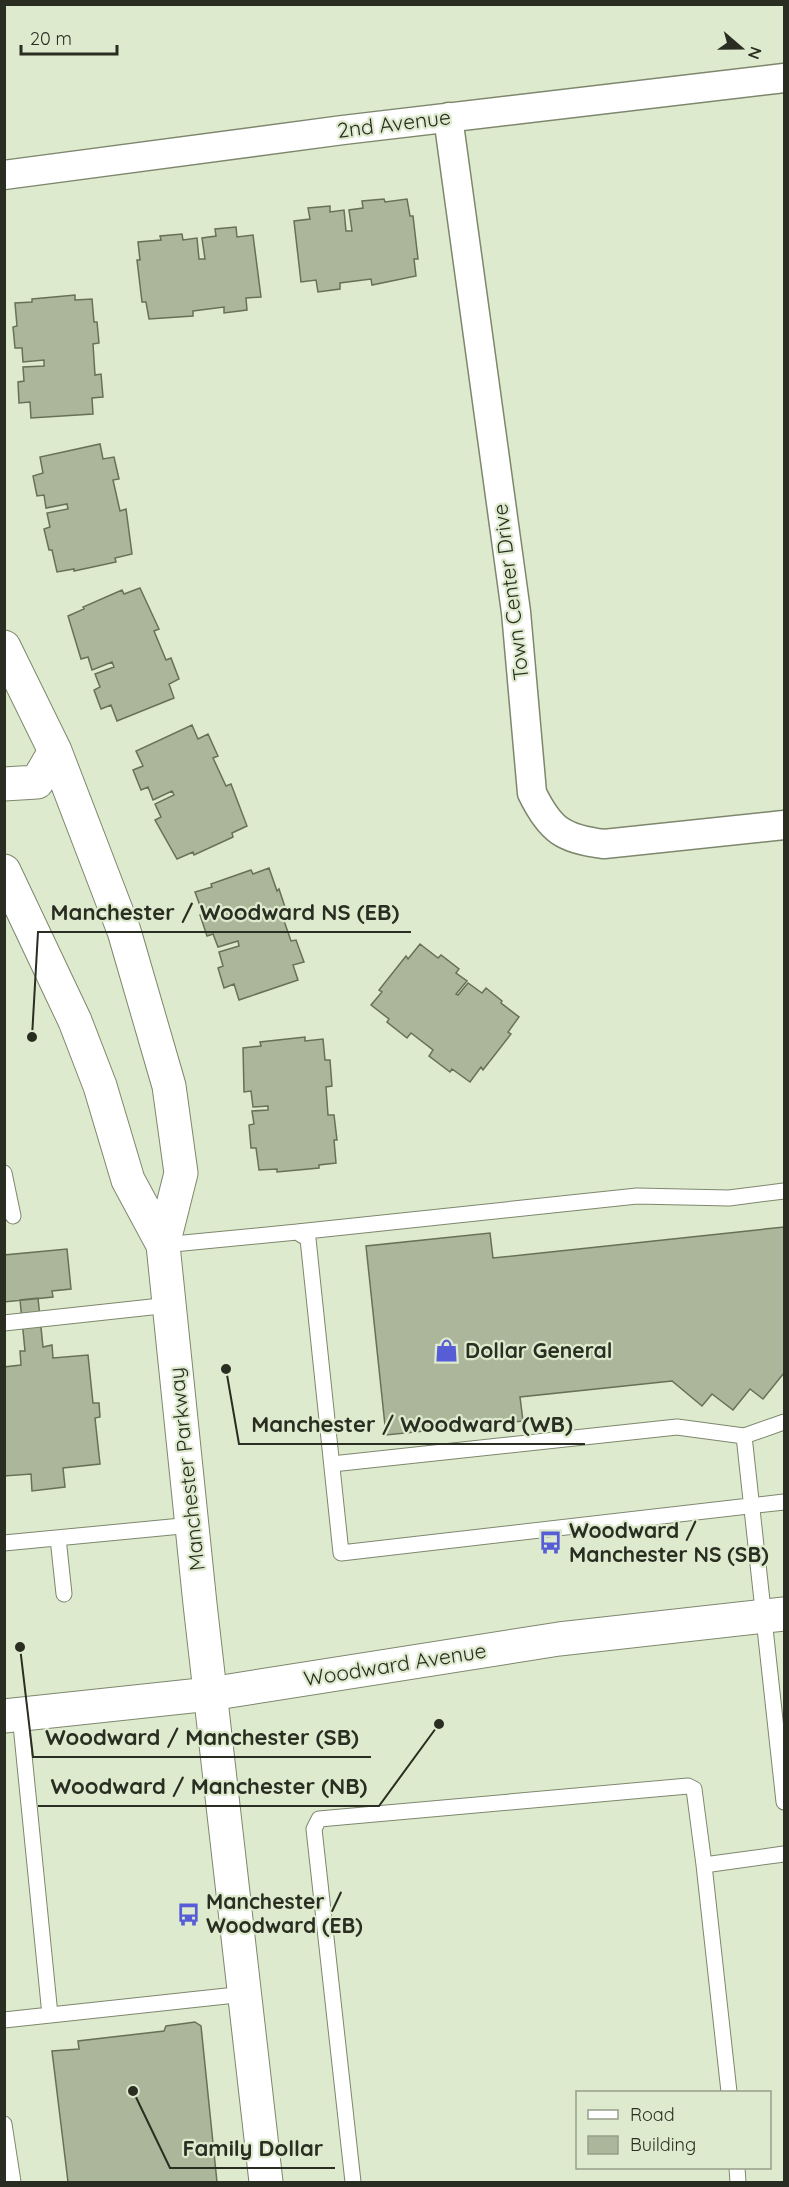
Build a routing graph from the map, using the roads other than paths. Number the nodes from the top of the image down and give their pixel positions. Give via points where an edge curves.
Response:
1 (784, 78) edge
2 (448, 117) junction
3 (4, 175) edge
4 (4, 647) edge
5 (56, 751) junction
6 (4, 784) edge
7 (784, 825) edge
8 (4, 871) edge
9 (4, 1173) edge
10 (784, 1191) edge
11 (13, 1216) dead end
12 (297, 1232) junction
13 (163, 1245) junction
14 (170, 1305) junction
15 (4, 1323) edge
16 (784, 1422) edge
17 (744, 1436) junction
18 (332, 1464) junction
19 (784, 1502) edge
20 (751, 1506) junction
21 (192, 1525) junction
22 (58, 1538) junction
23 (4, 1543) edge
24 (64, 1594) dead end
25 (774, 1615) edge
26 (210, 1694) junction
27 (12, 1715) edge
28 (784, 1802) edge
29 (784, 1854) edge
30 (704, 1864) junction
31 (244, 1994) junction
32 (50, 2015) junction
33 (4, 2020) edge
34 (729, 2091) edge
35 (4, 2124) edge
36 (13, 2182) edge
37 (266, 2182) edge
38 (353, 2182) edge

1 - 2 street, 2nd Avenue
2 - 3 street, 2nd Avenue
2 - 7 street, Town Center Drive via 516,612 532,793 553,827 588,842 604,844
4 - 5 street, Manchester Parkway
5 - 6 street via 37,782
5 - 13 street, Manchester Parkway via 124,931 169,1086 181,1173
8 - 13 street, Manchester Parkway via 75,1021 100,1086 128,1180
9 - 11 lane
10 - 12 lane via 729,1198 637,1196
12 - 13 lane
12 - 18 lane via 308,1239
13 - 14 street, Manchester Parkway
14 - 15 lane
14 - 21 street, Manchester Parkway
16 - 17 lane
17 - 18 lane via 677,1426
17 - 20 lane
18 - 20 lane via 341,1553
19 - 20 lane
20 - 25 lane
21 - 22 lane
21 - 26 street, Manchester Parkway
22 - 23 lane
22 - 24 lane
25 - 26 street, Woodward Avenue via 559,1639
25 - 28 lane
26 - 27 street, Woodward Avenue
26 - 31 street, Manchester Parkway
27 - 32 lane
29 - 30 lane
30 - 34 lane
30 - 38 lane via 694,1790 688,1786 319,1819 314,1829
31 - 32 lane
31 - 37 street, Manchester Parkway
32 - 33 lane
35 - 36 lane

